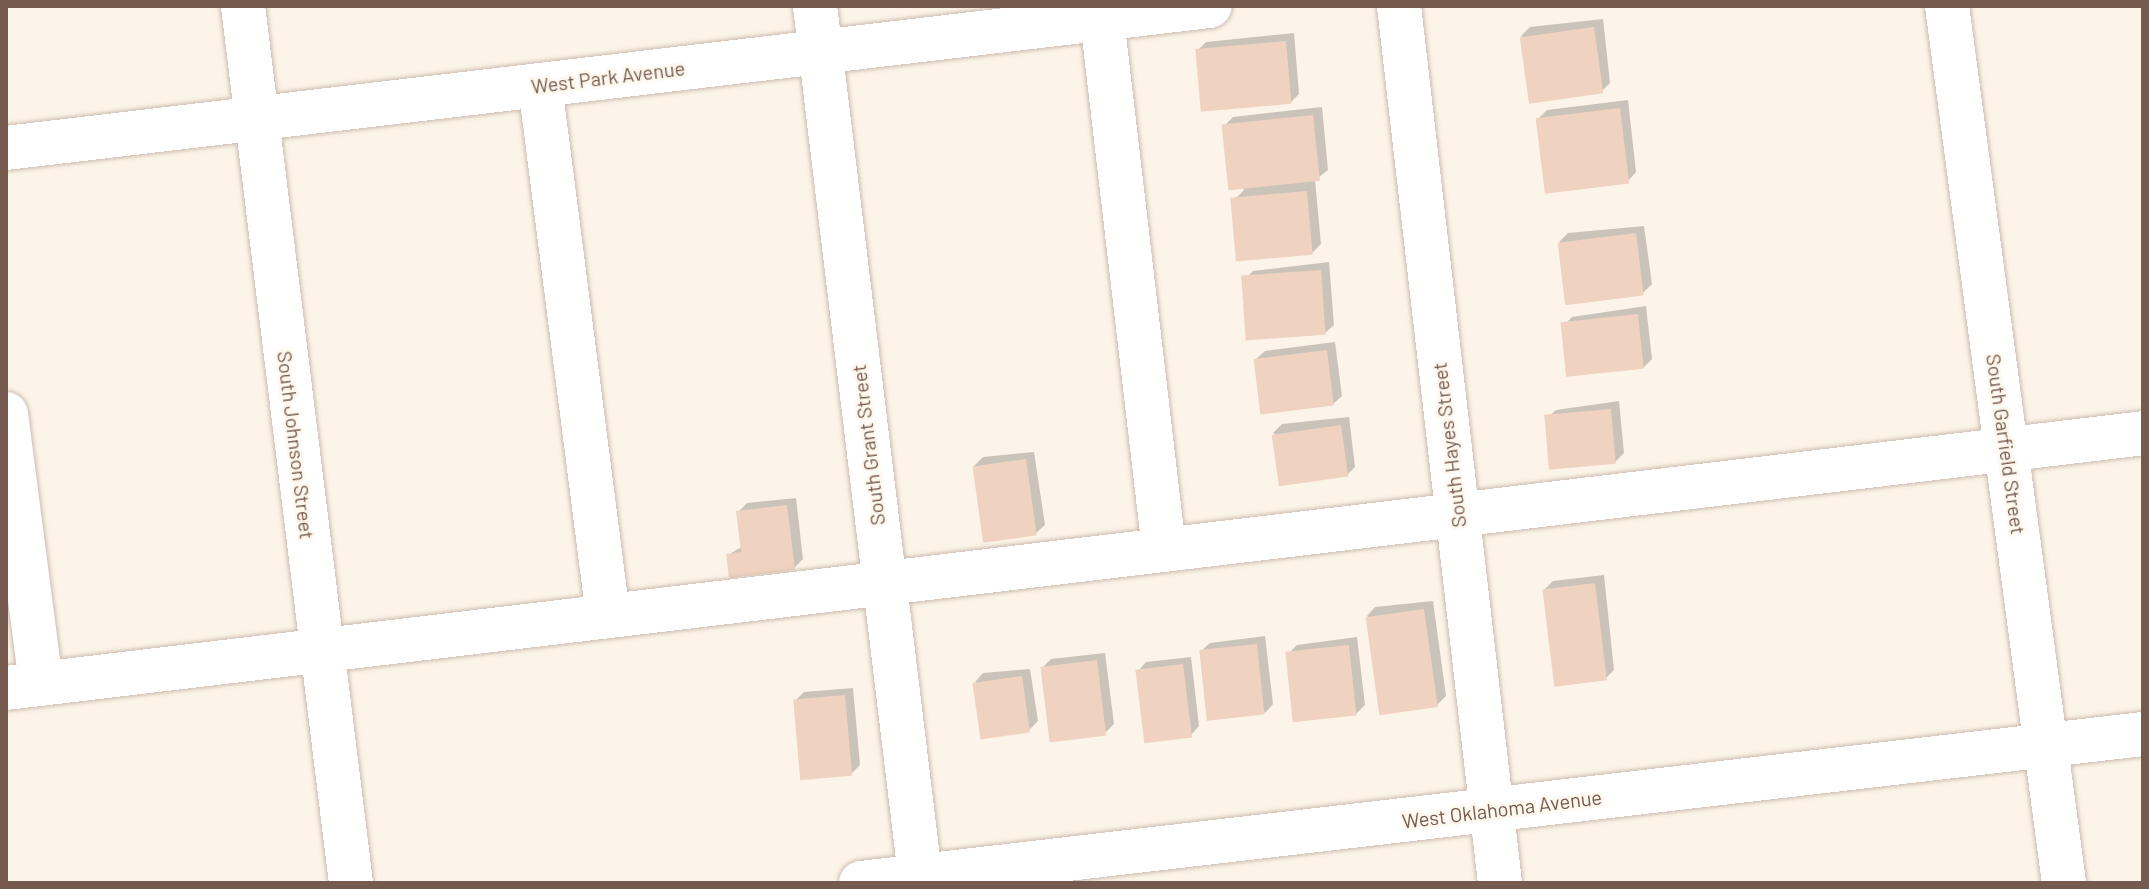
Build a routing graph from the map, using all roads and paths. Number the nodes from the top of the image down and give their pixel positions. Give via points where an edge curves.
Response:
1 (243, 6) edge
2 (815, 6) edge
3 (1210, 6) edge
4 (1399, 6) edge
5 (1947, 6) edge
6 (1102, 19) junction
7 (821, 52) junction
8 (540, 85) junction
9 (254, 118) junction
10 (6, 148) edge
11 (6, 414) edge
12 (2143, 433) edge
13 (2007, 450) junction
14 (1457, 514) junction
15 (1164, 549) junction
16 (884, 581) junction
17 (608, 616) junction
18 (322, 651) junction
19 (24, 686) edge
20 (2143, 734) edge
21 (2047, 745) junction
22 (1492, 810) junction
23 (920, 880) edge
24 (351, 883) edge
25 (861, 883) edge
26 (1500, 883) edge
27 (2064, 883) edge

1 - 9 street, South Johnson Street
2 - 7 street, South Grant Street
3 - 6 street, West Park Avenue
4 - 14 street, South Hayes Street
5 - 13 street, South Garfield Street
6 - 7 street, West Park Avenue
6 - 15 street
7 - 8 street, West Park Avenue
7 - 16 street, South Grant Street
8 - 9 street, West Park Avenue
8 - 17 street
9 - 10 street, West Park Avenue
9 - 18 street, South Johnson Street
11 - 19 street
12 - 13 street
13 - 14 street
13 - 21 street, South Garfield Street
14 - 15 street
14 - 22 street, South Hayes Street
15 - 16 street
16 - 17 street
16 - 23 street, South Grant Street
17 - 18 street
18 - 19 street
18 - 24 street, South Johnson Street
20 - 21 street, West Oklahoma Avenue
21 - 22 street, West Oklahoma Avenue
21 - 27 street, South Garfield Street
22 - 23 street, West Oklahoma Avenue
22 - 26 street, South Hayes Street
23 - 25 street, West Oklahoma Avenue

